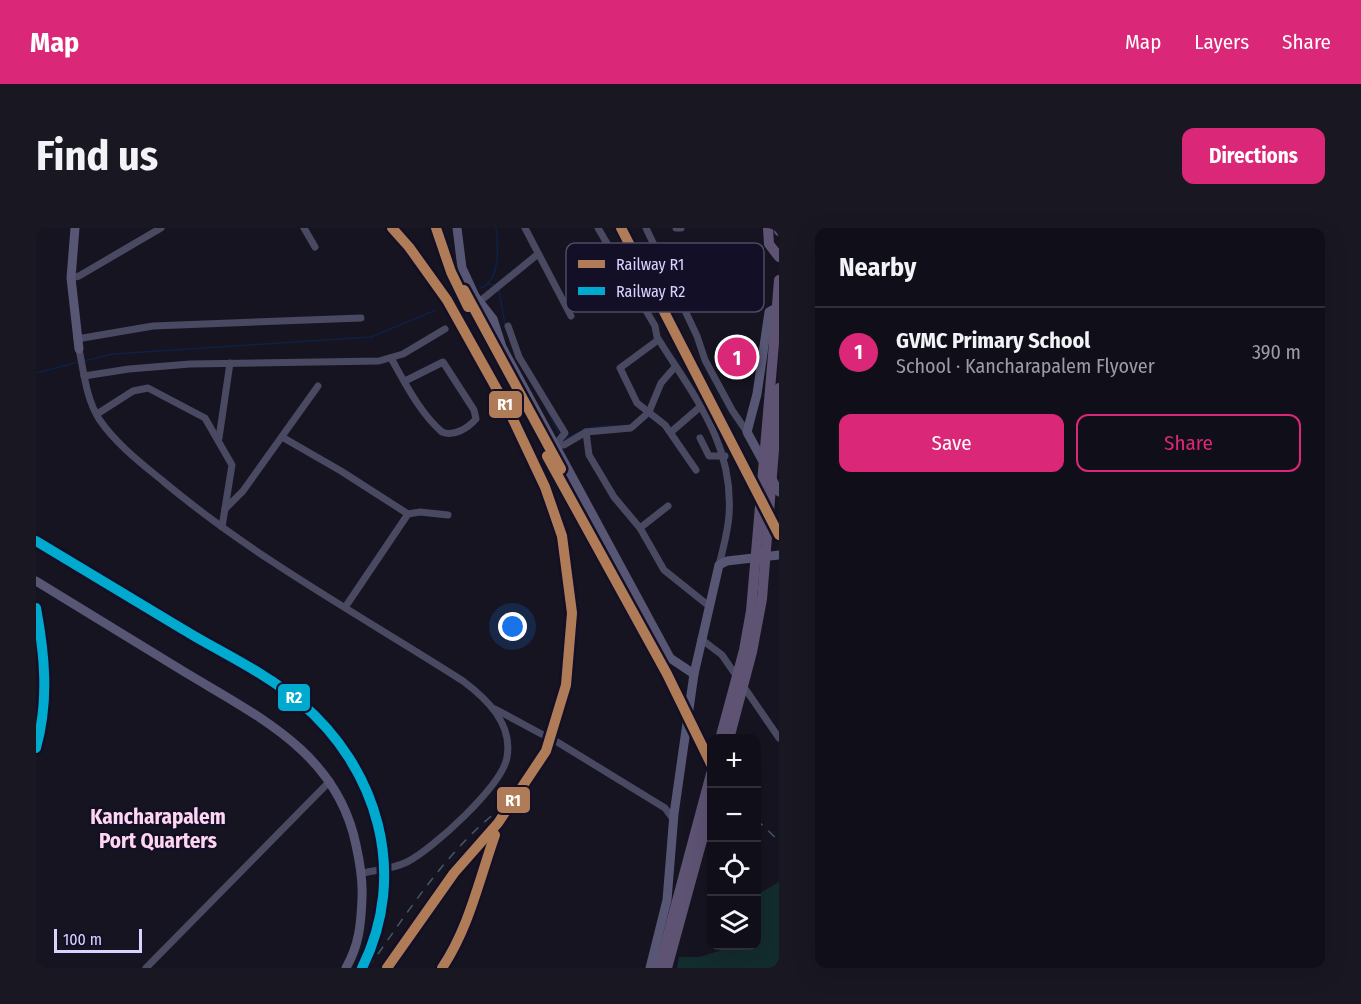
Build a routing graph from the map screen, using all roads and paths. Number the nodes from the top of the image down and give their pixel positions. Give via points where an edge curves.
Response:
1 (75, 228) edge
2 (162, 228) edge
3 (304, 228) edge
4 (457, 228) edge
5 (525, 228) edge
6 (598, 228) edge
7 (646, 228) edge
8 (676, 228) edge
9 (681, 228) edge
10 (768, 228) edge
11 (607, 243) edge
12 (653, 243) edge
13 (315, 247) dead end
14 (538, 254) junction
15 (779, 257) edge
16 (71, 278) junction
17 (779, 287) edge
18 (477, 299) junction
19 (566, 307) edge
20 (776, 308) junction
21 (569, 312) edge
22 (647, 312) edge
23 (686, 312) edge
24 (571, 316) dead end
25 (361, 318) dead end
26 (508, 326) dead end
27 (445, 329) dead end
28 (77, 339) junction
29 (658, 340) junction
30 (79, 349) joint
31 (391, 358) junction
32 (230, 363) junction
33 (676, 369) junction
34 (84, 373) junction
35 (405, 381) junction
36 (318, 386) dead end
37 (779, 388) edge
38 (700, 407) junction
39 (648, 411) junction
40 (97, 414) junction
41 (586, 432) junction
42 (671, 432) junction
43 (747, 432) junction
44 (282, 437) junction
45 (219, 438) junction
46 (699, 438) dead end
47 (557, 442) junction
48 (755, 446) junction
49 (725, 456) junction
50 (696, 470) dead end
51 (779, 470) edge
52 (779, 492) edge
53 (668, 506) dead end
54 (225, 509) junction
55 (408, 514) junction
56 (448, 516) dead end
57 (222, 527) junction
58 (640, 528) junction
59 (779, 555) edge
60 (719, 565) junction
61 (36, 581) edge
62 (346, 606) junction
63 (709, 606) junction
64 (701, 639) junction
65 (694, 674) junction
66 (495, 709) junction
67 (721, 734) edge
68 (730, 734) edge
69 (779, 738) edge
70 (330, 781) junction
71 (707, 785) edge
72 (675, 805) junction
73 (665, 808) junction
74 (673, 819) junction
75 (707, 819) edge
76 (362, 873) junction
77 (146, 968) edge
78 (346, 968) edge
79 (650, 968) edge
80 (659, 968) edge
81 (667, 968) edge

1 - 16 street
2 - 16 street
3 - 13 street
4 - 18 street via 459,258
5 - 14 street
6 - 11 street
7 - 12 street
8 - 9 street
10 - 15 main road via 769,244
14 - 18 street via 498,289
14 - 19 street
16 - 28 street
17 - 20 main road
18 - 47 street via 493,319 502,347
20 - 43 street via 770,309 768,316 758,394
20 - 67 main road, bridge via 753,596 744,651
21 - 24 street
22 - 29 street
23 - 43 street via 721,392
25 - 28 street via 153,326
26 - 47 street via 519,357 565,433
27 - 31 street
28 - 30 street
29 - 33 street
29 - 39 street via 620,368 634,398
30 - 34 street
31 - 32 street via 367,363
31 - 35 street
32 - 34 street
32 - 45 street
33 - 38 street
33 - 39 street via 661,383
34 - 40 street
35 - 35 street via 438,428 447,434 476,419 443,362
36 - 44 street
37 - 68 main road, bridge via 762,599
38 - 42 street
38 - 49 street
39 - 41 street via 631,428
39 - 42 street
40 - 45 street via 133,391 147,388 205,418
40 - 57 street via 143,465
41 - 47 street via 564,445
41 - 58 street via 589,455 614,497
42 - 50 street
43 - 48 street
44 - 54 street
44 - 55 street
45 - 54 street via 232,465
46 - 49 street via 709,456
47 - 65 street via 670,658
48 - 51 street
48 - 52 street
49 - 60 street via 729,514
53 - 58 street
54 - 57 street
55 - 56 street
55 - 62 street
57 - 62 street
58 - 63 street via 668,574
59 - 60 street
60 - 63 street
61 - 70 street via 270,725 308,753
62 - 66 street via 463,681
63 - 64 street
64 - 65 street
64 - 69 street via 722,655
65 - 72 street
66 - 73 street
66 - 76 street via 508,755 491,787 468,813 413,859 396,867
70 - 76 street via 347,814
70 - 77 street
71 - 80 main road
72 - 73 street
72 - 74 street
73 - 74 street
74 - 79 street via 667,900
75 - 81 main road
76 - 78 street via 359,941

